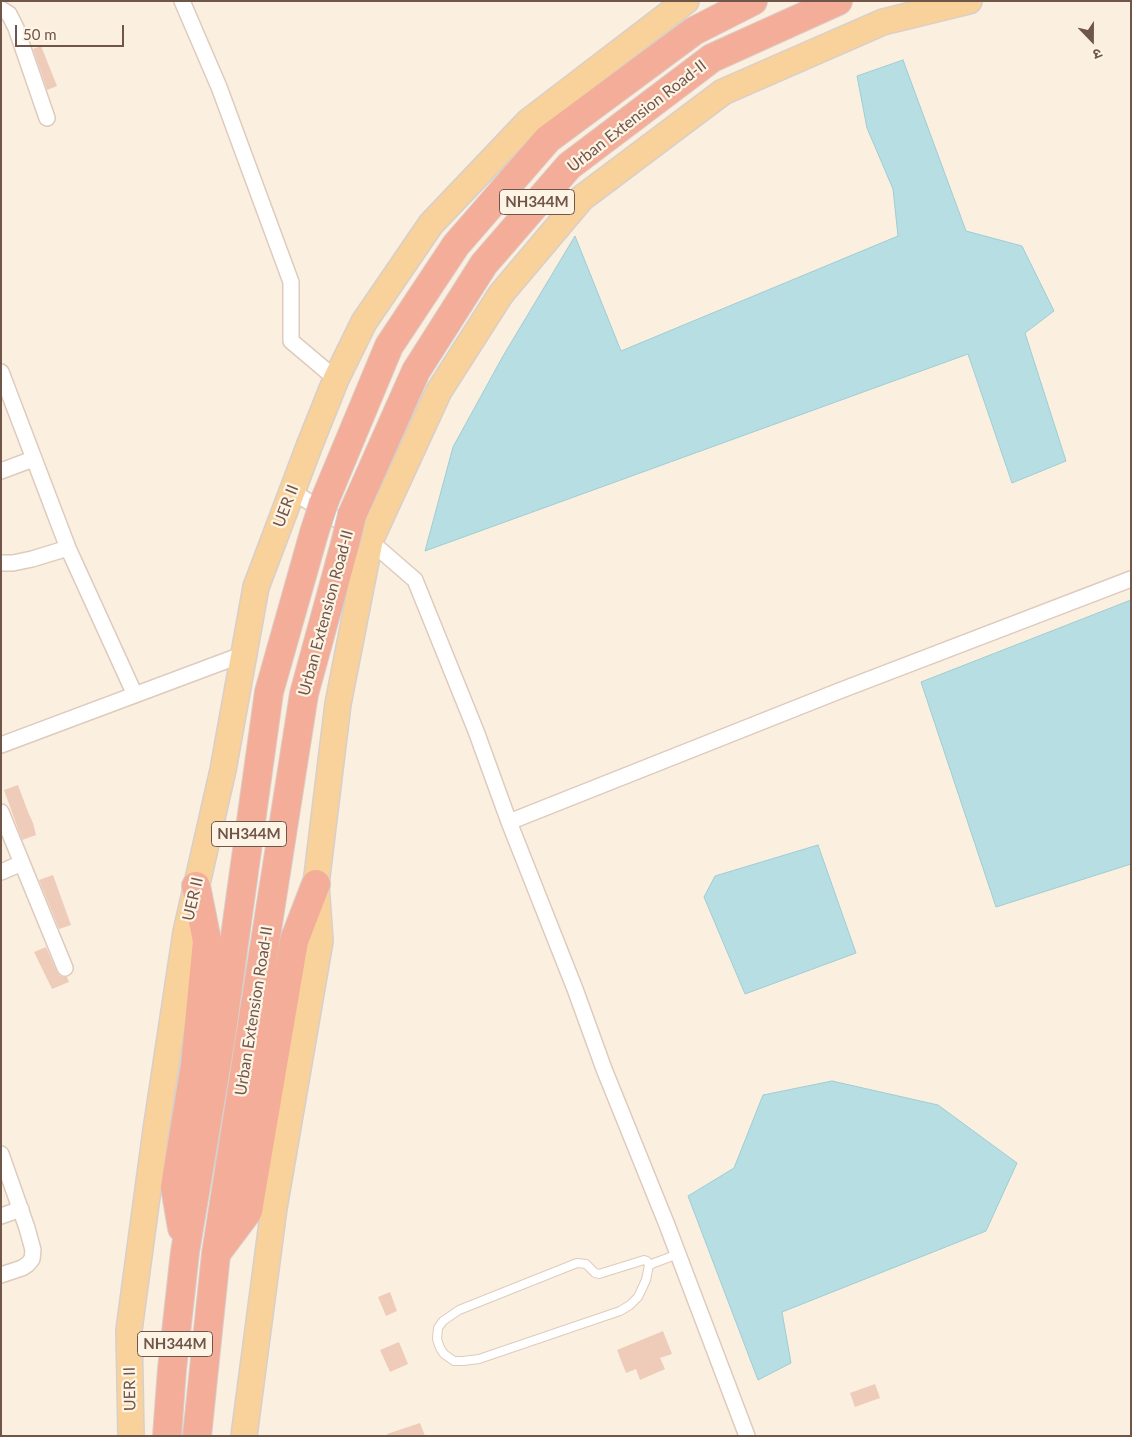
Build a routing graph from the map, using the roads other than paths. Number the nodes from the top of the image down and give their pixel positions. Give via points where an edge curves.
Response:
1 (182, 1) edge
2 (686, 1) edge
3 (752, 1) edge
4 (838, 1) edge
5 (969, 1) edge
6 (1, 9) edge
7 (47, 118) dead end
8 (1, 372) edge
9 (336, 379) junction
10 (34, 459) junction
11 (1, 471) edge
12 (292, 491) junction
13 (320, 515) junction
14 (354, 532) junction
15 (68, 548) junction
16 (1, 563) edge
17 (1131, 580) edge
18 (244, 654) junction
19 (135, 695) junction
20 (1, 744) edge
21 (1, 812) edge
22 (509, 822) junction
23 (22, 863) junction
24 (1, 872) edge
25 (316, 884) junction
26 (196, 886) junction
27 (65, 968) dead end
28 (1, 1155) edge
29 (21, 1209) junction
30 (1, 1216) edge
31 (185, 1252) junction
32 (216, 1254) junction
33 (678, 1254) junction
34 (649, 1265) junction
35 (1, 1275) edge
36 (131, 1436) edge
37 (167, 1436) edge
38 (197, 1436) edge
39 (244, 1436) edge
40 (747, 1436) edge

1 - 9 street via 219,87 291,282 291,341
2 - 9 main road, UER II via 529,121 431,224 364,322
3 - 13 highway, Urban Extension Road-II / NH344M via 694,31 548,139 456,245 389,346
4 - 14 highway, Urban Extension Road-II / NH344M via 712,58 569,166 484,264 416,371
5 - 14 main road via 883,22 723,92 582,198 500,294
6 - 7 street via 9,14 16,28
8 - 10 street
9 - 12 main road, UER II
10 - 11 street
10 - 15 street
12 - 13 street
12 - 18 main road, UER II via 256,587
13 - 14 street
13 - 31 highway, Urban Extension Road-II / NH344M via 269,692 222,1037
14 - 22 street via 415,580
14 - 25 main road via 338,704
14 - 32 highway, Urban Extension Road-II / NH344M via 304,694
15 - 16 street via 32,559
15 - 19 street
17 - 22 street
18 - 19 street
18 - 26 main road, UER II via 223,770
19 - 20 street
21 - 23 street
22 - 33 street
23 - 24 street
23 - 27 street
25 - 32 highway via 294,942 248,1211
25 - 39 main road via 320,941 274,1208
26 - 31 highway via 207,942 195,1065 175,1187
26 - 36 main road, UER II via 186,932 129,1330
28 - 29 street
29 - 30 street
29 - 35 street via 31,1240 32,1259 22,1268
31 - 37 highway, Urban Extension Road-II / NH344M
32 - 38 highway, Urban Extension Road-II / NH344M
33 - 34 lane
33 - 40 street
34 - 34 lane via 638,1297 620,1311 479,1359 454,1361 440,1348 438,1328 459,1310 577,1263 586,1264 599,1274 644,1260

